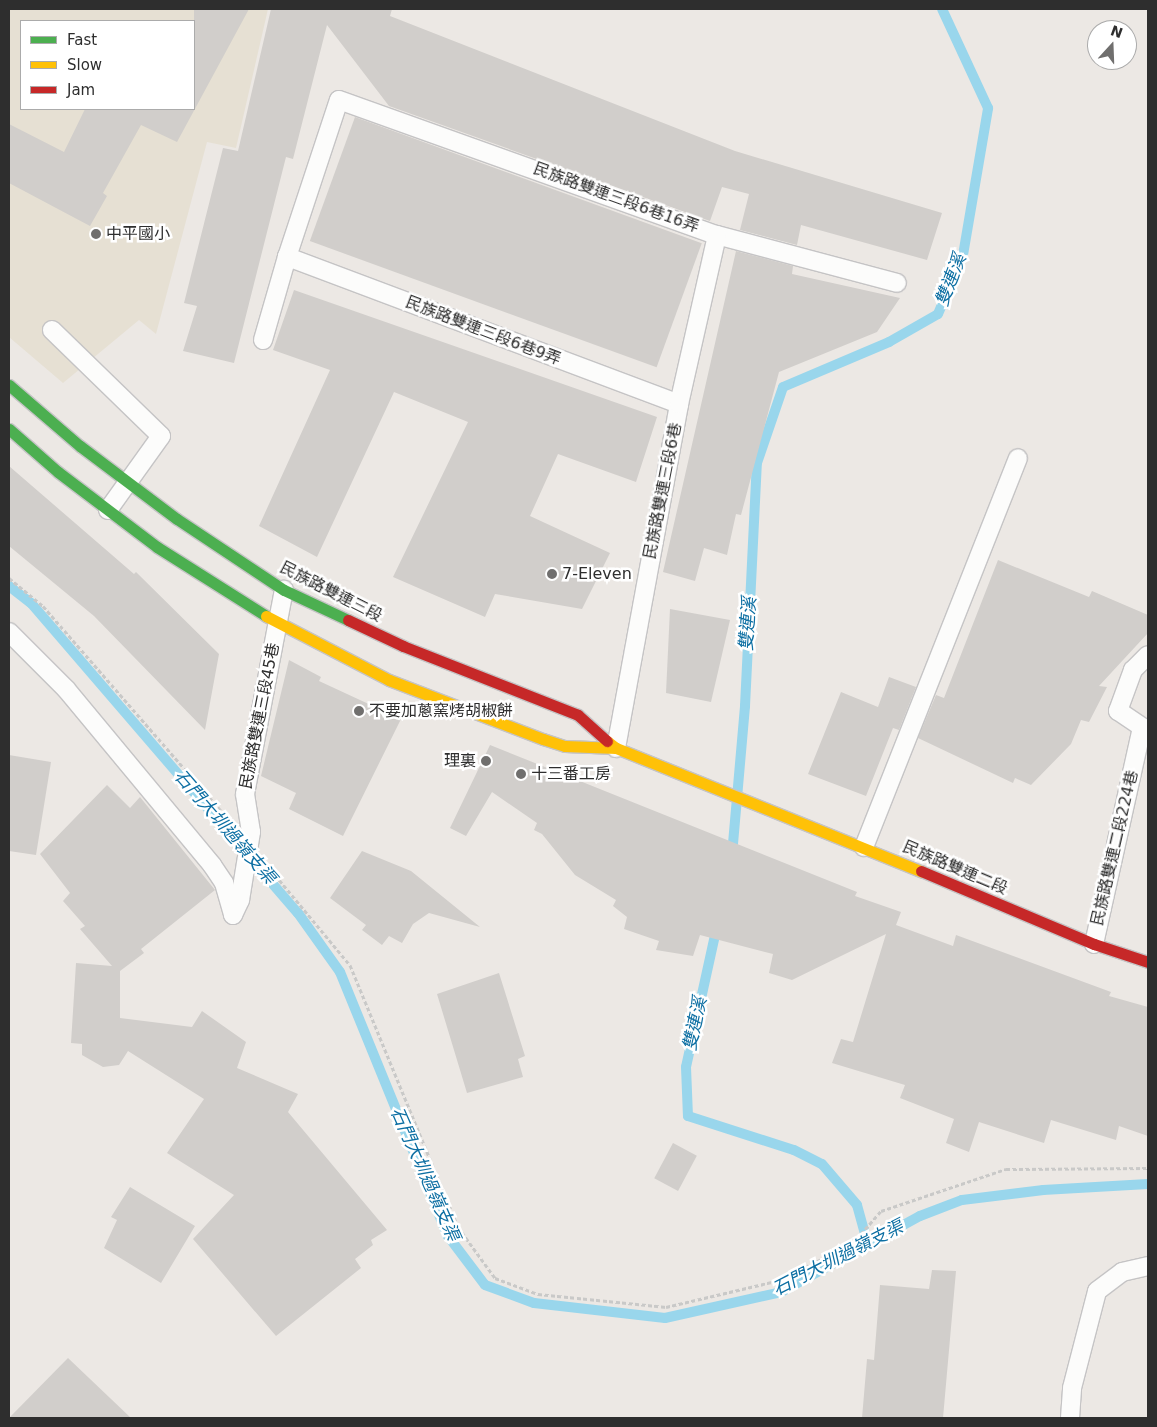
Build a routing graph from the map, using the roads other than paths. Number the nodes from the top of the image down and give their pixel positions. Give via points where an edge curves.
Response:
1 (717, 235) junction
2 (287, 257) junction
3 (897, 283) dead end
4 (52, 330) dead end
5 (263, 340) dead end
6 (9, 385) edge
7 (679, 404) junction
8 (9, 429) edge
9 (1018, 458) dead end
10 (128, 482) junction
11 (108, 510) junction
12 (284, 590) junction
13 (278, 624) junction
14 (9, 632) edge
15 (1148, 655) edge
16 (616, 748) junction
17 (750, 800) joint
18 (864, 847) junction
19 (1094, 944) junction
20 (1148, 962) edge
21 (1148, 1266) edge
22 (1070, 1418) edge

1 - 2 lane, 民族路雙連三段6巷16弄 via 339,100
1 - 3 lane, 民族路雙連三段6巷16弄
1 - 7 lane, 民族路雙連三段6巷
2 - 5 lane
2 - 7 lane, 民族路雙連三段6巷9弄
4 - 10 lane via 161,436
6 - 10 main road, 民族路雙連三段
7 - 16 lane, 民族路雙連三段6巷
8 - 11 main road, 民族路雙連三段
9 - 18 lane
10 - 11 lane
10 - 12 main road, 民族路雙連三段
11 - 13 main road, 民族路雙連三段 via 157,547
12 - 13 lane, 民族路雙連三段45巷
12 - 16 main road, 民族路雙連三段 via 402,646 578,716
13 - 14 lane, 民族路雙連三段45巷 via 245,794 251,832 240,900 233,915 224,883 212,865 66,689
13 - 16 main road, 民族路雙連三段 via 389,680 550,741 564,746
15 - 19 lane, 民族路雙連二段224巷 via 1134,670 1118,711 1142,727
16 - 17 main road, 民族路雙連三段
17 - 18 main road, 民族路雙連二段
18 - 19 main road, 民族路雙連二段
19 - 20 main road, 民族路雙連二段
21 - 22 lane via 1122,1272 1097,1291 1072,1388

